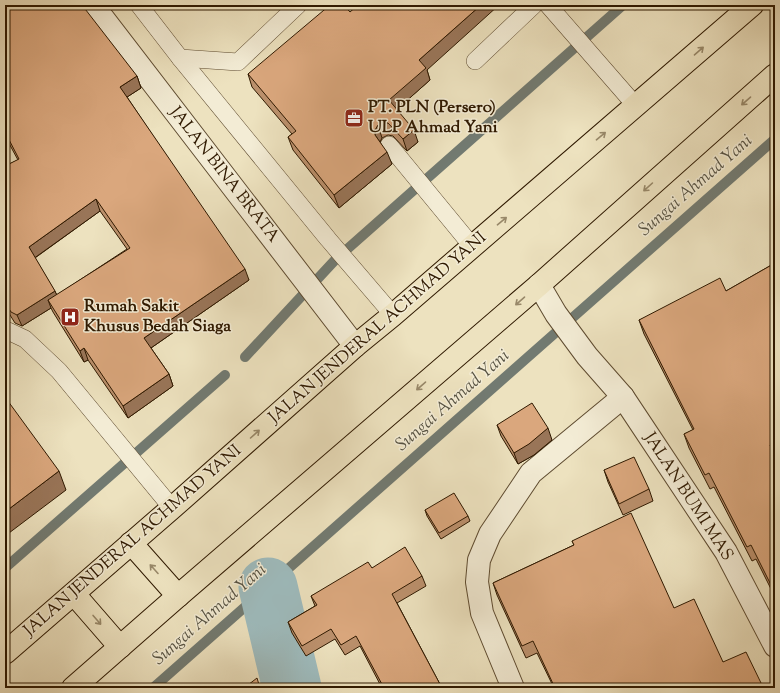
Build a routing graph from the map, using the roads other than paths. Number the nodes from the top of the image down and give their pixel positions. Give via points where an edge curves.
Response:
1 (92, 5) edge
2 (139, 5) edge
3 (298, 5) edge
4 (534, 5) edge
5 (548, 5) edge
6 (752, 5) edge
7 (180, 58) junction
8 (475, 61) dead end
9 (775, 75) edge
10 (636, 106) junction
11 (389, 145) dead end
12 (472, 246) junction
13 (539, 285) junction
14 (393, 315) junction
15 (5, 331) edge
16 (355, 346) junction
17 (623, 397) junction
18 (172, 508) junction
19 (131, 543) junction
20 (74, 594) junction
21 (178, 596) junction
22 (775, 646) edge
23 (120, 647) junction
24 (5, 654) edge
25 (73, 688) edge
26 (513, 688) edge

1 - 16 street, JALAN BINA BRATA
2 - 7 lane
3 - 7 lane via 238,62
4 - 8 lane
5 - 10 lane
10 -> 6 highway, JALAN JENDERAL ACHMAD YANI
7 - 14 lane
9 -> 13 highway
12 -> 10 highway, JALAN JENDERAL ACHMAD YANI
11 - 12 lane
12 - 14 highway, JALAN JENDERAL ACHMAD YANI
13 - 17 street, JALAN BUMI MAS via 556,314 587,356
13 -> 21 highway
14 - 16 highway, JALAN JENDERAL ACHMAD YANI
15 - 18 lane via 24,339 60,371
18 -> 16 highway, JALAN JENDERAL ACHMAD YANI
17 - 22 street, JALAN BUMI MAS via 726,552
17 - 26 street via 531,473 490,534 479,560 477,582 482,613
18 - 19 highway, JALAN JENDERAL ACHMAD YANI
19 - 20 highway, JALAN JENDERAL ACHMAD YANI
21 -> 19 highway
20 -> 23 highway
20 - 24 highway, JALAN JENDERAL ACHMAD YANI
21 - 23 highway
23 - 25 highway

